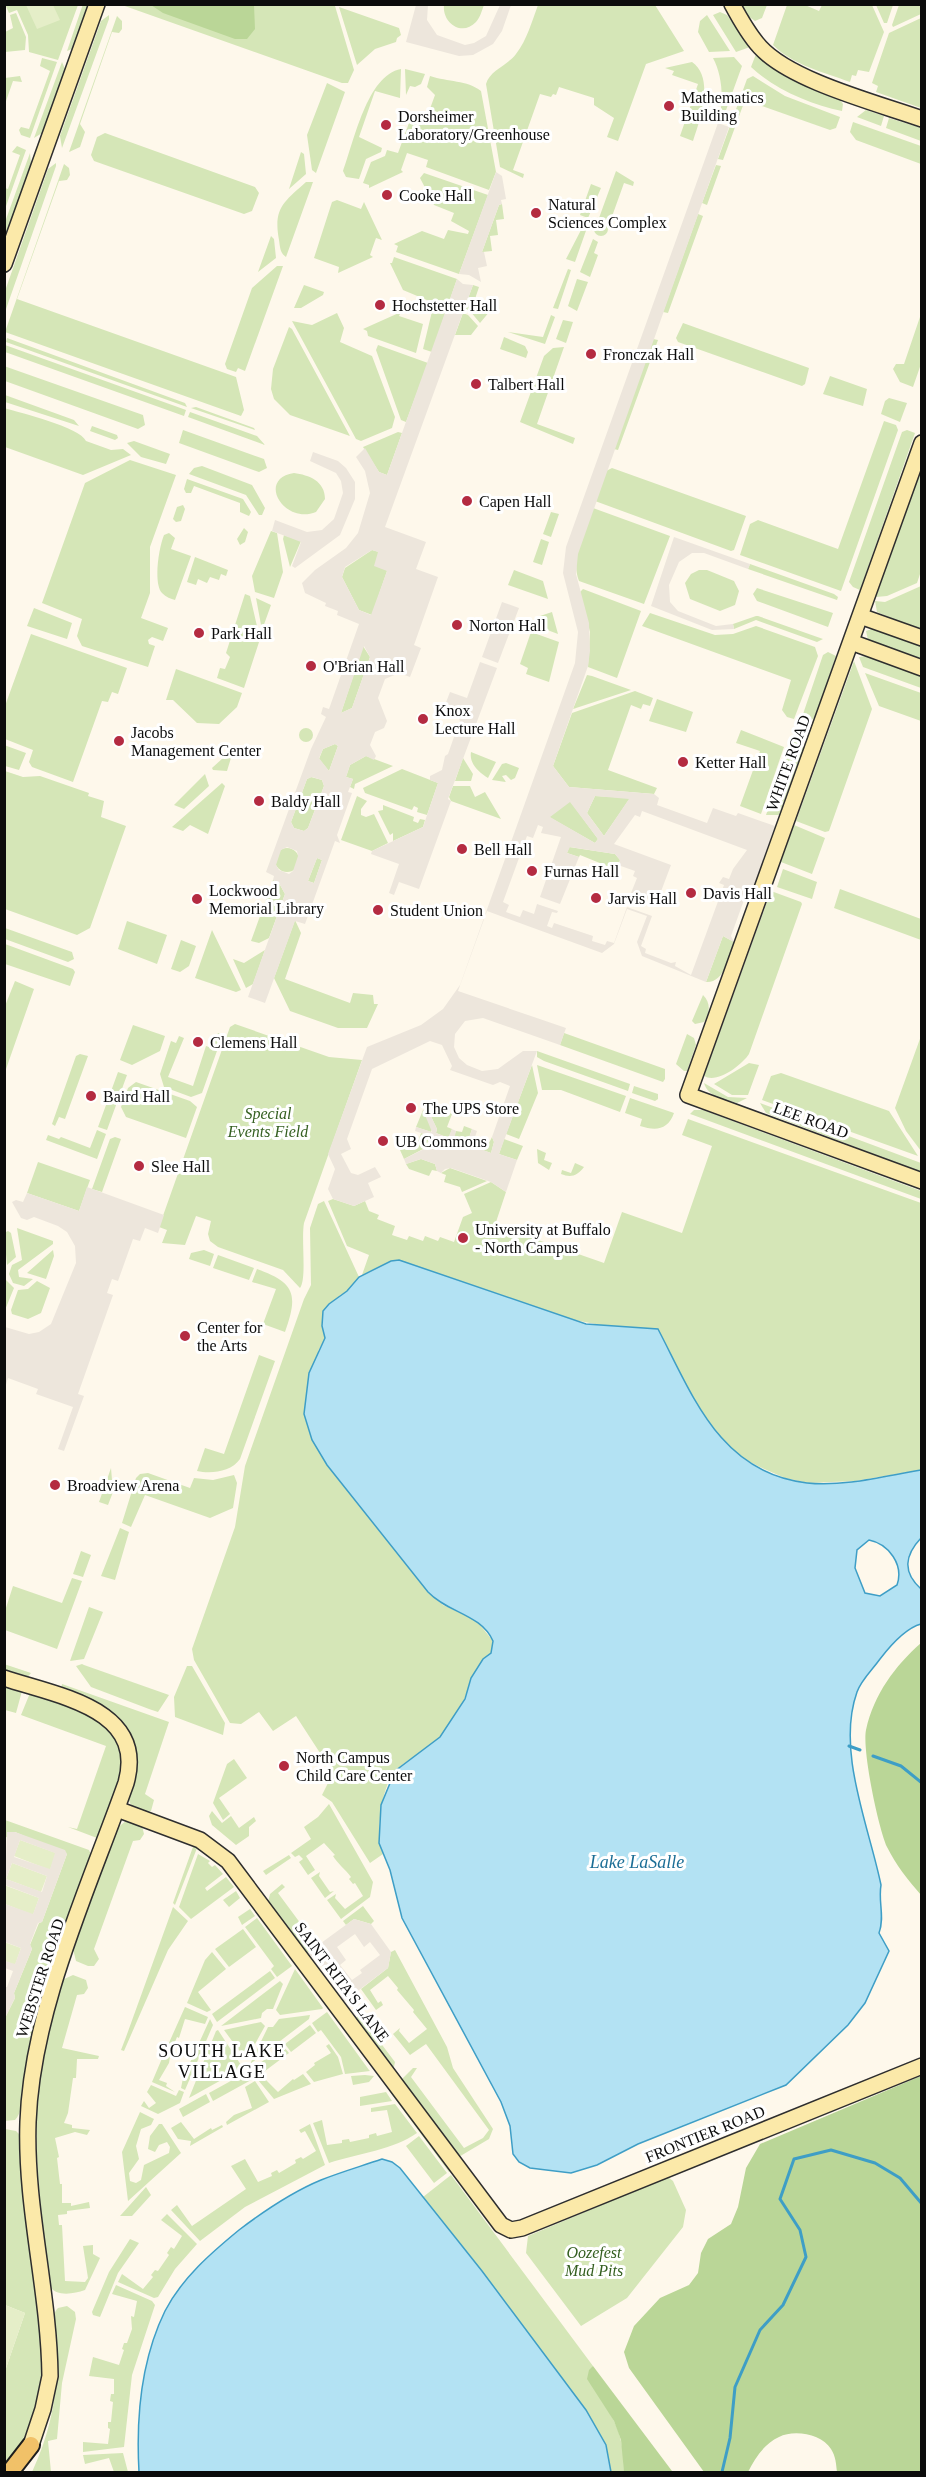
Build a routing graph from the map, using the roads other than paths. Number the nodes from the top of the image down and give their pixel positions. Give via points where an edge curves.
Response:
1 (97, 4) edge
2 (732, 4) edge
3 (921, 119) edge
4 (4, 264) edge
5 (921, 443) edge
6 (860, 616) junction
7 (921, 638) edge
8 (851, 642) junction
9 (921, 668) edge
10 (688, 1095) joint
11 (921, 1181) edge
12 (4, 1678) edge
13 (117, 1809) junction
14 (921, 2066) edge
15 (501, 2225) joint
16 (31, 2445) junction
17 (10, 2472) edge
18 (24, 2472) edge

1 - 4 street
2 - 3 street via 761,48 787,67
5 - 6 street, WHITE ROAD
6 - 7 street
6 - 8 street, WHITE ROAD
8 - 9 street
8 - 10 street, WHITE ROAD
10 - 11 street, LEE ROAD
12 - 13 street, WEBSTER ROAD via 92,1709 118,1726 129,1750 130,1766
13 - 15 street, SAINT RITA'S LANE via 200,1840 228,1861
13 - 16 street, WEBSTER ROAD via 47,2004 33,2065 29,2147 50,2376
14 - 15 street, FRONTIER ROAD via 522,2228 511,2230
16 - 17 main road
16 - 18 main road

